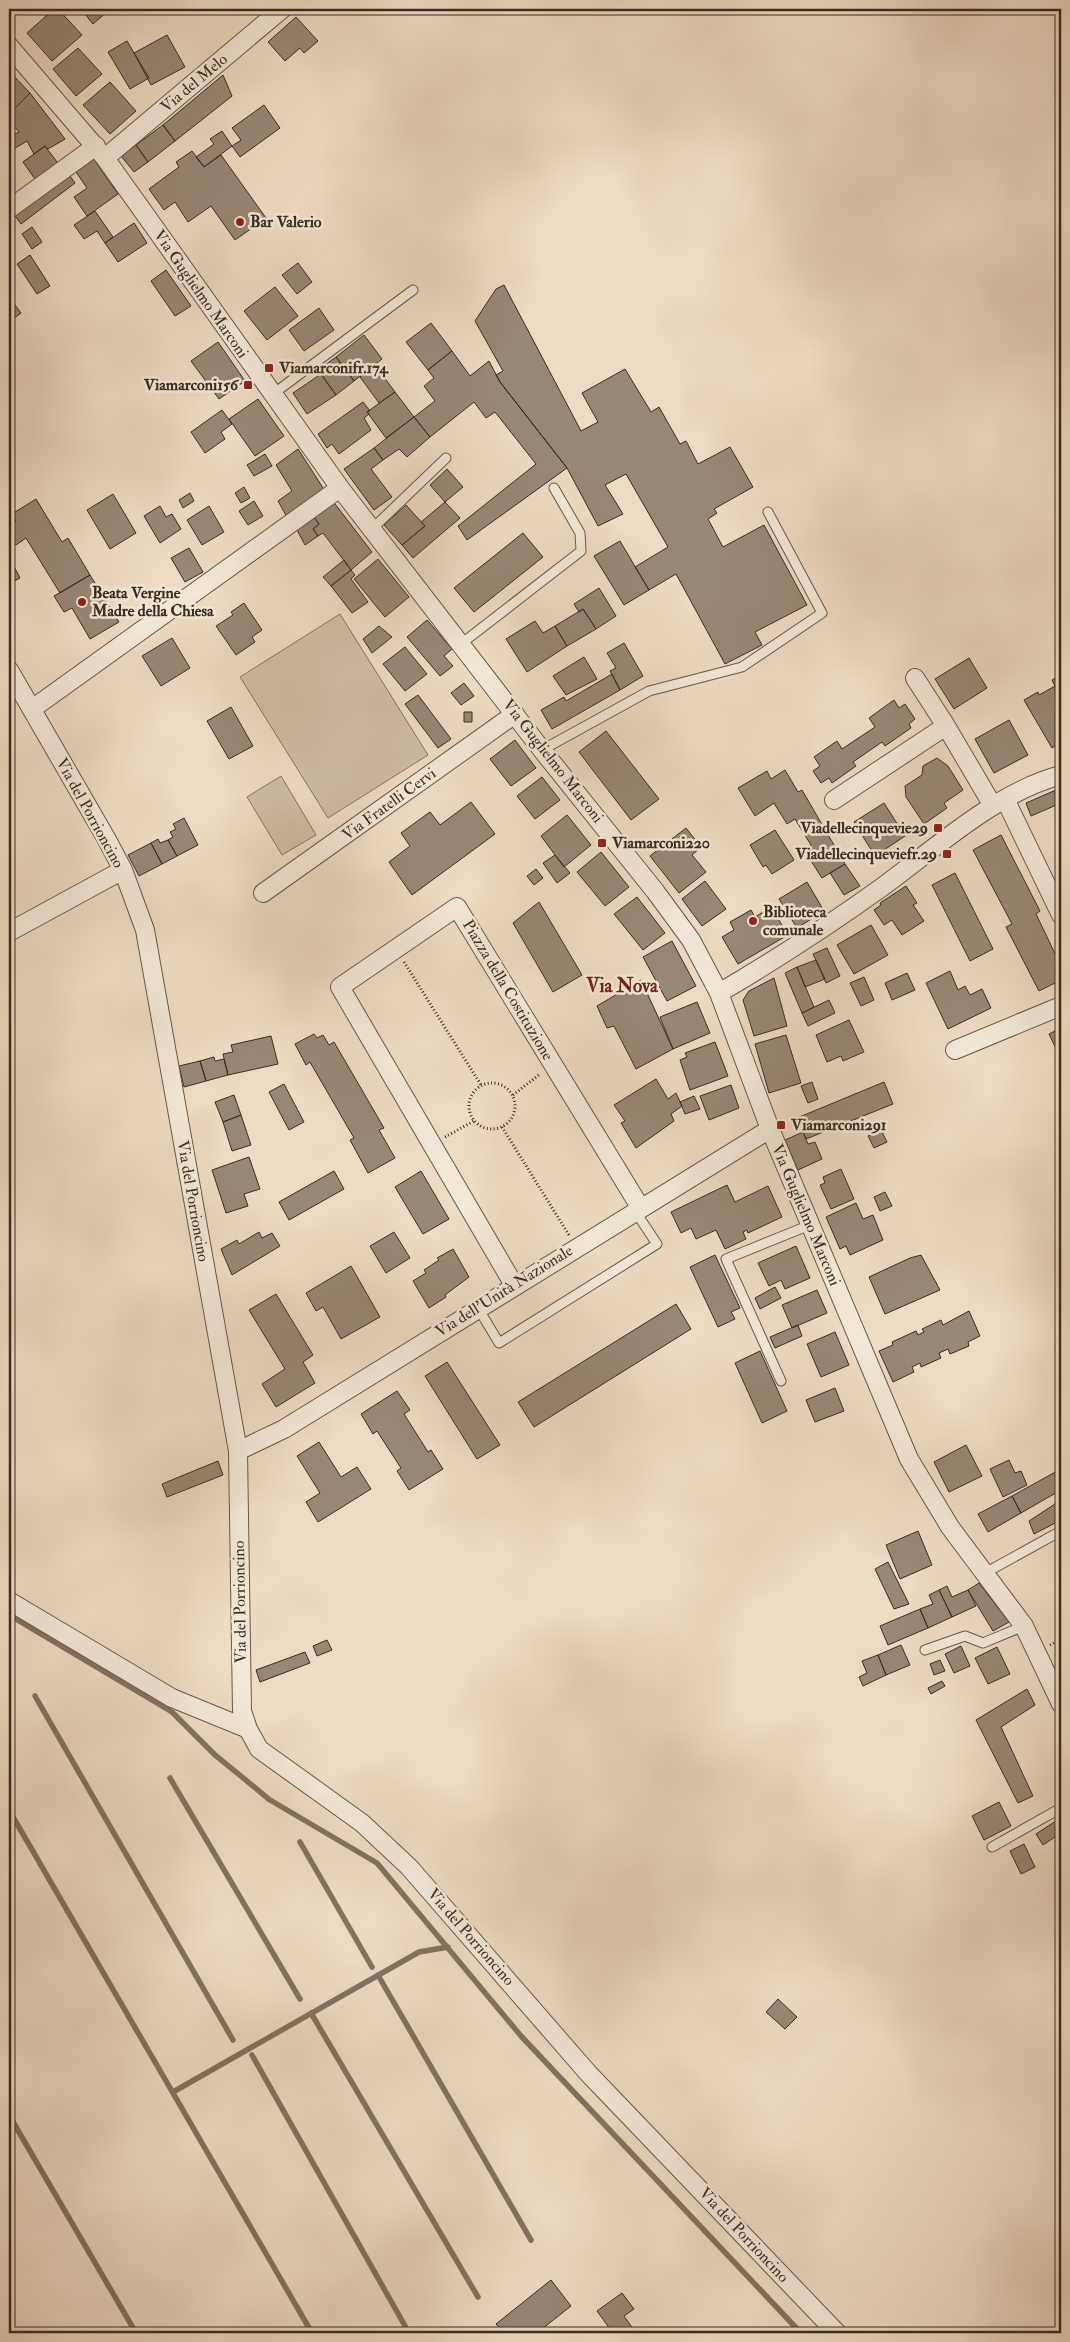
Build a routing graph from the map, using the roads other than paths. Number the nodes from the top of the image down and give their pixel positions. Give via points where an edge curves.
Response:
1 (282, 9) edge
2 (9, 46) edge
3 (101, 152) junction
4 (9, 209) edge
5 (413, 290) dead end
6 (273, 394) junction
7 (446, 458) dead end
8 (340, 488) junction
9 (554, 488) dead end
10 (768, 512) dead end
11 (372, 529) junction
12 (461, 644) junction
13 (9, 670) edge
14 (915, 678) dead end
15 (32, 709) junction
16 (515, 714) junction
17 (946, 726) junction
18 (542, 750) junction
19 (1061, 775) edge
20 (834, 800) dead end
21 (999, 803) junction
22 (123, 870) junction
23 (263, 893) dead end
24 (1061, 915) edge
25 (9, 932) edge
26 (719, 993) junction
27 (1061, 1006) edge
28 (955, 1050) dead end
29 (770, 1129) junction
30 (638, 1209) junction
31 (810, 1225) junction
32 (514, 1285) junction
33 (478, 1308) junction
34 (781, 1381) dead end
35 (238, 1451) junction
36 (1061, 1531) edge
37 (985, 1573) junction
38 (9, 1601) edge
39 (1024, 1626) junction
40 (925, 1650) dead end
41 (1061, 1704) edge
42 (248, 1729) junction
43 (1061, 1808) edge
44 (992, 1847) dead end
45 (837, 2333) edge

1 - 3 street, Via del Melo
2 - 3 street, Via Guglielmo Marconi
3 - 4 street, Via del Melo
3 - 6 street, Via Guglielmo Marconi
5 - 6 lane
6 - 8 street, Via Guglielmo Marconi
7 - 11 lane
8 - 11 street, Via Guglielmo Marconi
8 - 15 street
9 - 12 lane via 580,533 581,551
10 - 18 lane via 822,613 742,667 649,691
11 - 12 street, Via Guglielmo Marconi
12 - 16 street, Via Guglielmo Marconi
13 - 15 street, Via del Porrioncino
14 - 17 street
15 - 22 street, Via del Porrioncino
16 - 18 street, Via Guglielmo Marconi
16 - 23 street, Via Fratelli Cervi
17 - 20 street
17 - 21 street
18 - 26 street, Via Guglielmo Marconi via 655,890 690,940
19 - 21 street via 1038,781
21 - 24 street
21 - 26 street via 829,925
22 - 25 street
22 - 35 street, Via del Porrioncino via 145,930 150,955
26 - 29 street, Via Guglielmo Marconi
27 - 28 street
29 - 30 street, Via dell'Unità Nazionale
29 - 31 street, Via Guglielmo Marconi
30 - 32 street, Via dell'Unità Nazionale
30 - 32 street, Piazza della Costituzione via 457,907 340,987
30 - 33 lane via 658,1244 508,1338 499,1343
31 - 34 lane via 726,1259
31 - 37 street, Via Guglielmo Marconi via 909,1459 950,1527
32 - 33 street, Via dell'Unità Nazionale
33 - 35 street, Via dell'Unità Nazionale via 284,1429
35 - 42 street, Via del Porrioncino via 242,1710
36 - 37 lane
37 - 39 street, Via Guglielmo Marconi
38 - 42 street via 172,1698
39 - 40 lane via 983,1643 965,1636
39 - 41 street, Via Guglielmo Marconi
42 - 45 street, Via del Porrioncino via 259,1749 362,1823 409,1867 588,2073
43 - 44 lane

